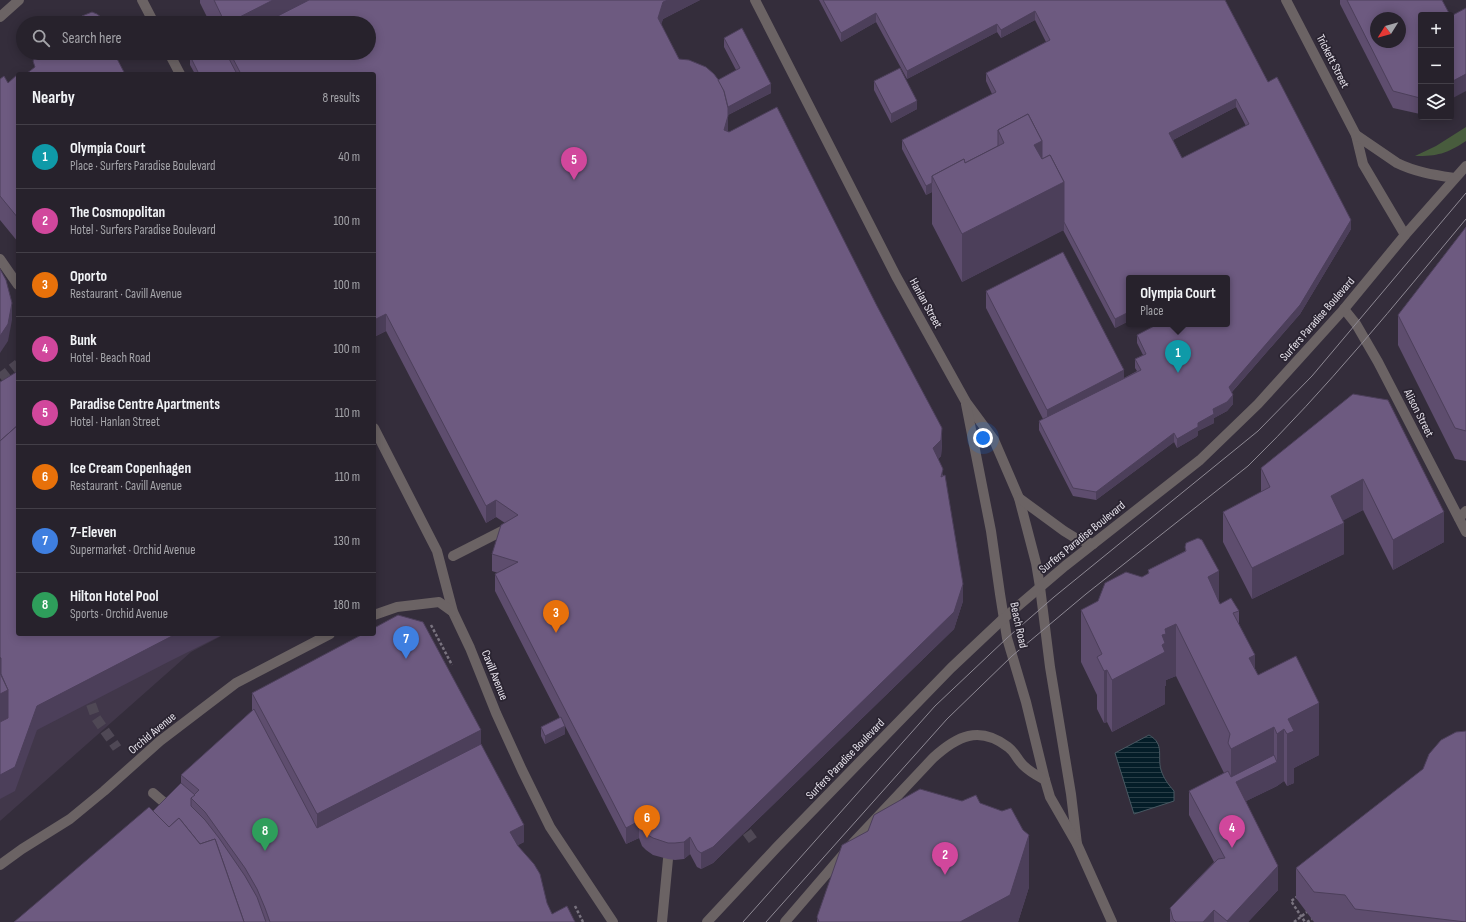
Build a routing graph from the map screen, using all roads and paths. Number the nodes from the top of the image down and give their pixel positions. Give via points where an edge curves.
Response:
1 (19, 0) edge
2 (142, 0) edge
3 (755, 0) edge
4 (1286, 0) edge
5 (150, 16) edge
6 (0, 17) edge
7 (173, 60) edge
8 (179, 72) edge
9 (1356, 135) junction
10 (1466, 166) edge
11 (1454, 178) junction
12 (1405, 235) junction
13 (0, 259) edge
14 (16, 282) edge
15 (1344, 309) junction
16 (966, 402) junction
17 (376, 432) edge
18 (1019, 498) junction
19 (1462, 514) edge
20 (510, 526) edge
21 (1466, 532) edge
22 (1093, 544) junction
23 (453, 556) dead end
24 (1040, 587) junction
25 (453, 612) junction
26 (376, 614) edge
27 (1004, 618) junction
28 (1045, 627) joint
29 (326, 636) edge
30 (1045, 780) junction
31 (153, 792) dead end
32 (166, 805) edge
33 (1077, 844) junction
34 (668, 859) edge
35 (0, 865) edge
36 (1303, 891) edge
37 (1307, 912) dead end
38 (1312, 919) dead end
39 (614, 922) edge
40 (662, 922) edge
41 (707, 922) edge
42 (785, 922) edge
43 (1112, 922) edge
44 (1294, 922) edge
45 (1306, 922) edge

1 - 6 street
2 - 5 street
3 - 16 street, Hanlan Street via 896,276
4 - 9 street, Trickett Street
7 - 8 street
9 - 11 street, Trickett Street via 1397,163 1415,171
9 - 12 street, Trickett Street via 1363,164
10 - 11 street, Surfers Paradise Boulevard
11 - 12 street, Surfers Paradise Boulevard
12 - 15 street, Surfers Paradise Boulevard
13 - 14 street
15 - 19 street, Alison Street via 1356,324 1378,362
15 - 22 street, Surfers Paradise Boulevard via 1258,404 1200,460
16 - 18 street, Hanlan Street via 994,440
16 - 27 street, Beach Road via 991,530
17 - 25 street, Cavill Avenue via 437,551
18 - 22 street via 1064,531
18 - 24 street, Hanlan Street
19 - 21 street, Alison Street
20 - 23 street
22 - 24 street, Surfers Paradise Boulevard
24 - 27 street, Surfers Paradise Boulevard
24 - 28 street, Hanlan Street
25 - 26 street via 439,602 397,607
25 - 39 street, Cavill Avenue via 550,828
27 - 30 street, Beach Road
27 - 41 street, Surfers Paradise Boulevard via 951,668
28 - 33 street, Beach Road
29 - 35 street, Orchid Avenue via 236,683 160,742 70,819
30 - 33 street, Beach Road via 1050,797
30 - 42 street via 1023,766 1012,752 999,742 984,736 969,735 957,739 933,758 853,843
31 - 32 street
33 - 43 street, Beach Road
34 - 40 street
36 - 45 path via 1292,901
37 - 44 path
38 - 45 path

